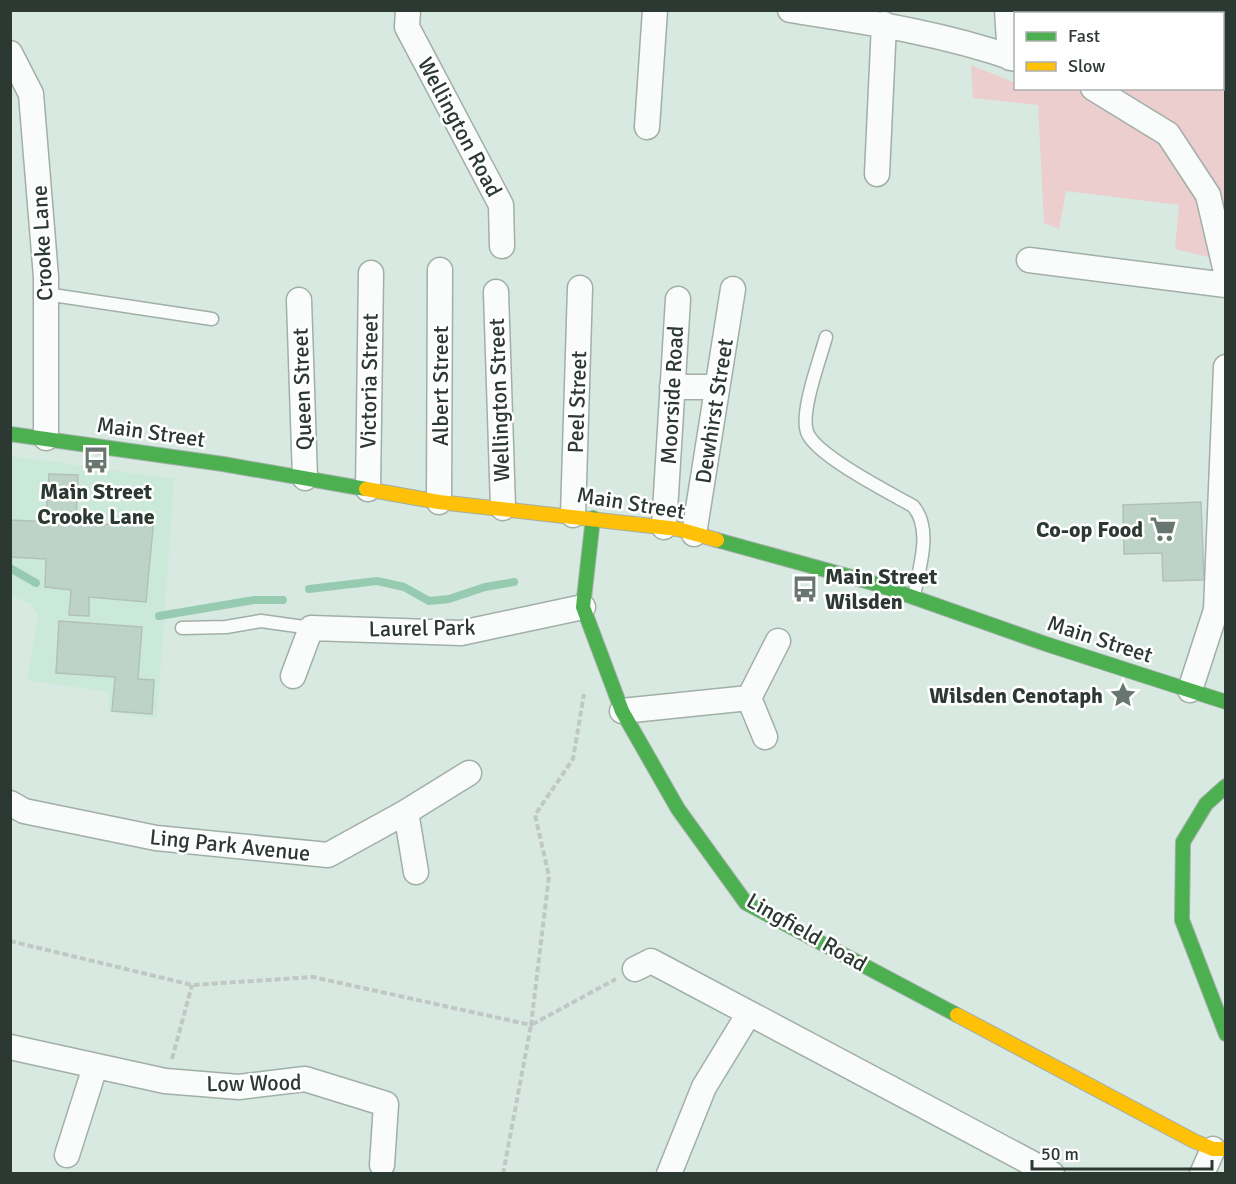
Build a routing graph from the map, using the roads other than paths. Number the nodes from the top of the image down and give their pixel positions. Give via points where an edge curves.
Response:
1 (408, 10) edge
2 (655, 10) edge
3 (790, 10) edge
4 (1007, 10) edge
5 (884, 24) junction
6 (10, 53) edge
7 (1013, 58) edge
8 (1096, 90) edge
9 (647, 128) dead end
10 (877, 174) dead end
11 (502, 246) dead end
12 (1029, 260) dead end
13 (440, 270) dead end
14 (1226, 272) edge
15 (371, 273) dead end
16 (1226, 285) edge
17 (580, 288) dead end
18 (733, 289) dead end
19 (496, 292) dead end
20 (46, 294) junction
21 (678, 299) dead end
22 (299, 300) dead end
23 (212, 319) dead end
24 (826, 337) dead end
25 (1226, 367) edge
26 (672, 387) junction
27 (717, 387) junction
28 (10, 434) edge
29 (46, 438) junction
30 (305, 478) junction
31 (368, 489) junction
32 (440, 502) junction
33 (503, 508) junction
34 (583, 516) junction
35 (664, 527) junction
36 (694, 534) junction
37 (914, 597) junction
38 (583, 607) junction
39 (182, 628) dead end
40 (311, 628) junction
41 (778, 641) dead end
42 (293, 676) dead end
43 (1190, 690) junction
44 (749, 698) junction
45 (1226, 702) edge
46 (622, 711) junction
47 (765, 736) dead end
48 (469, 772) dead end
49 (1226, 786) edge
50 (10, 803) edge
51 (406, 812) junction
52 (416, 872) dead end
53 (635, 969) road end
54 (748, 1015) junction
55 (1226, 1034) edge
56 (10, 1047) edge
57 (95, 1067) junction
58 (1219, 1149) edge
59 (67, 1155) dead end
60 (382, 1166) dead end
61 (669, 1173) edge
62 (1052, 1173) edge
63 (1202, 1173) edge

1 - 11 street, Wellington Road via 407,27 501,205
2 - 9 street
3 - 5 street
4 - 7 street
5 - 7 street
5 - 10 street
6 - 20 street, Crooke Lane via 31,94
8 - 14 street via 1168,134 1208,195
12 - 16 street
13 - 32 street, Albert Street
15 - 31 street, Victoria Street
17 - 34 street, Peel Street
18 - 27 street, Dewhirst Street
19 - 33 street, Wellington Street
20 - 23 lane
20 - 29 street, Crooke Lane
21 - 26 street, Moorside Road
22 - 30 street, Queen Street
24 - 37 lane via 807,405 807,432 822,452 913,506 922,517 923,546
25 - 43 street via 1216,610
26 - 27 street
26 - 35 street, Moorside Road
27 - 36 street, Dewhirst Street
28 - 29 street, Main Street
29 - 30 street, Main Street
30 - 31 street, Main Street
31 - 32 street, Main Street
32 - 33 street, Main Street
33 - 34 street, Main Street
34 - 35 street, Main Street
34 - 38 street, Lingfield Road
35 - 36 street, Main Street
36 - 37 street, Main Street
37 - 43 street, Main Street
38 - 40 street, Laurel Park via 461,633
38 - 46 street, Lingfield Road
39 - 40 lane via 261,621
40 - 42 street
41 - 44 street
43 - 45 street, Main Street
44 - 46 street
44 - 47 street
46 - 58 street, Lingfield Road via 678,809 746,903
48 - 51 street, Ling Park Avenue
49 - 55 street via 1206,804 1183,842 1182,920
50 - 51 street, Ling Park Avenue via 24,811 156,838 328,855
51 - 52 street
53 - 54 street via 651,962
54 - 61 street via 704,1087
54 - 62 street
56 - 57 street, Low Wood
57 - 59 street
57 - 60 street, Low Wood via 165,1081 239,1087 305,1079 386,1104
58 - 63 street, Lingfield Road

